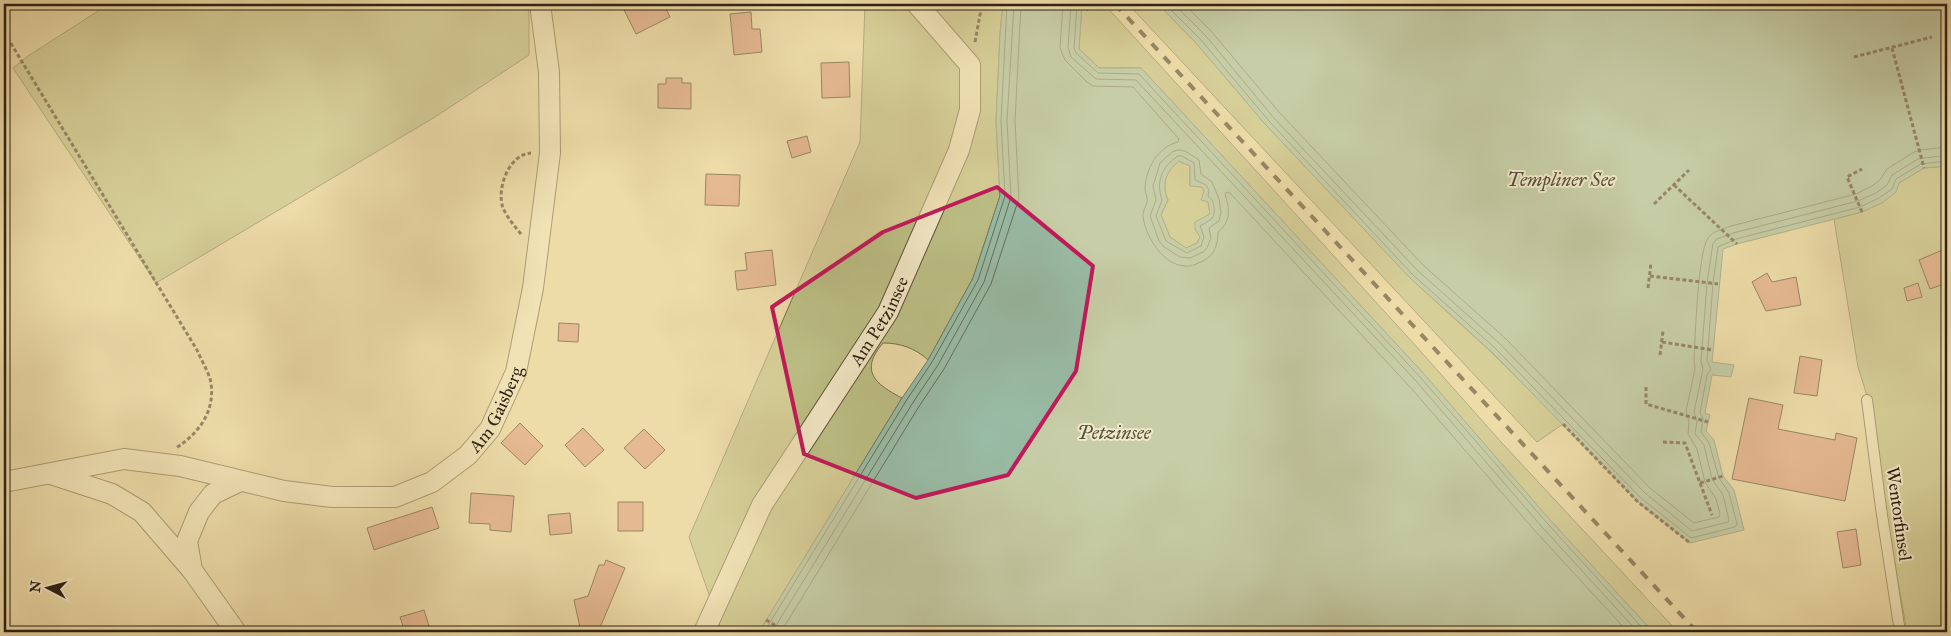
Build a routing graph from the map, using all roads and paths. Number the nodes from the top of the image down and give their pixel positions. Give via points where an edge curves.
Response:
1 (540, 4) edge
2 (917, 4) edge
3 (982, 4) edge
4 (1076, 4) edge
5 (1093, 4) edge
6 (4, 32) edge
7 (1932, 37) dead end
8 (1892, 48) junction
9 (1854, 58) dead end
10 (970, 65) junction
11 (550, 153) junction
12 (1924, 168) dead end
13 (1862, 169) dead end
14 (1689, 170) dead end
15 (1674, 184) junction
16 (1654, 204) dead end
17 (1862, 212) dead end
18 (1737, 244) dead end
19 (538, 246) junction
20 (1651, 263) dead end
21 (1650, 276) junction
22 (1718, 284) dead end
23 (1648, 288) dead end
24 (1663, 331) dead end
25 (1662, 342) junction
26 (1713, 350) dead end
27 (1660, 355) dead end
28 (1646, 387) dead end
29 (1868, 400) dead end
30 (1708, 422) dead end
31 (1563, 424) dead end
32 (1663, 442) dead end
33 (171, 451) dead end
34 (48, 473) junction
35 (1723, 476) dead end
36 (240, 481) junction
37 (4, 482) edge
38 (1700, 483) junction
39 (1712, 515) dead end
40 (1690, 543) dead end
41 (192, 570) junction
42 (766, 620) dead end
43 (236, 632) edge
44 (704, 632) edge
45 (787, 632) edge
46 (1900, 632) edge

1 - 11 street, Am Gaisberg via 549,72
2 - 10 street
3 - 10 path
4 - 5 path via 1086,10
6 - 33 path via 197,350 210,382 211,401 204,422 191,438
7 - 8 path
8 - 9 path
8 - 12 path
10 - 44 street, Am Petzinsee via 970,110 959,150 888,312 762,505
11 - 19 street, Am Gaisberg
11 - 19 path via 525,153 505,175 502,188 503,208 527,242
13 - 17 path via 1847,177
14 - 15 path
15 - 16 path
15 - 18 path
19 - 36 street, Am Gaisberg via 516,372 490,429 468,455 432,482 395,497 332,497
20 - 21 path
21 - 22 path
21 - 23 path
24 - 25 path
25 - 26 path
25 - 27 path
28 - 30 path via 1646,404
29 - 46 lane, Wentorfinsel
31 - 40 path via 1638,502
32 - 38 path via 1685,443
34 - 36 street, Am Gaisberg via 124,459 180,466
34 - 37 street, Am Gaisberg
34 - 41 street via 112,494 142,512
35 - 38 path
36 - 41 street via 213,494 199,512 187,541
38 - 39 path
41 - 43 street
42 - 45 path

